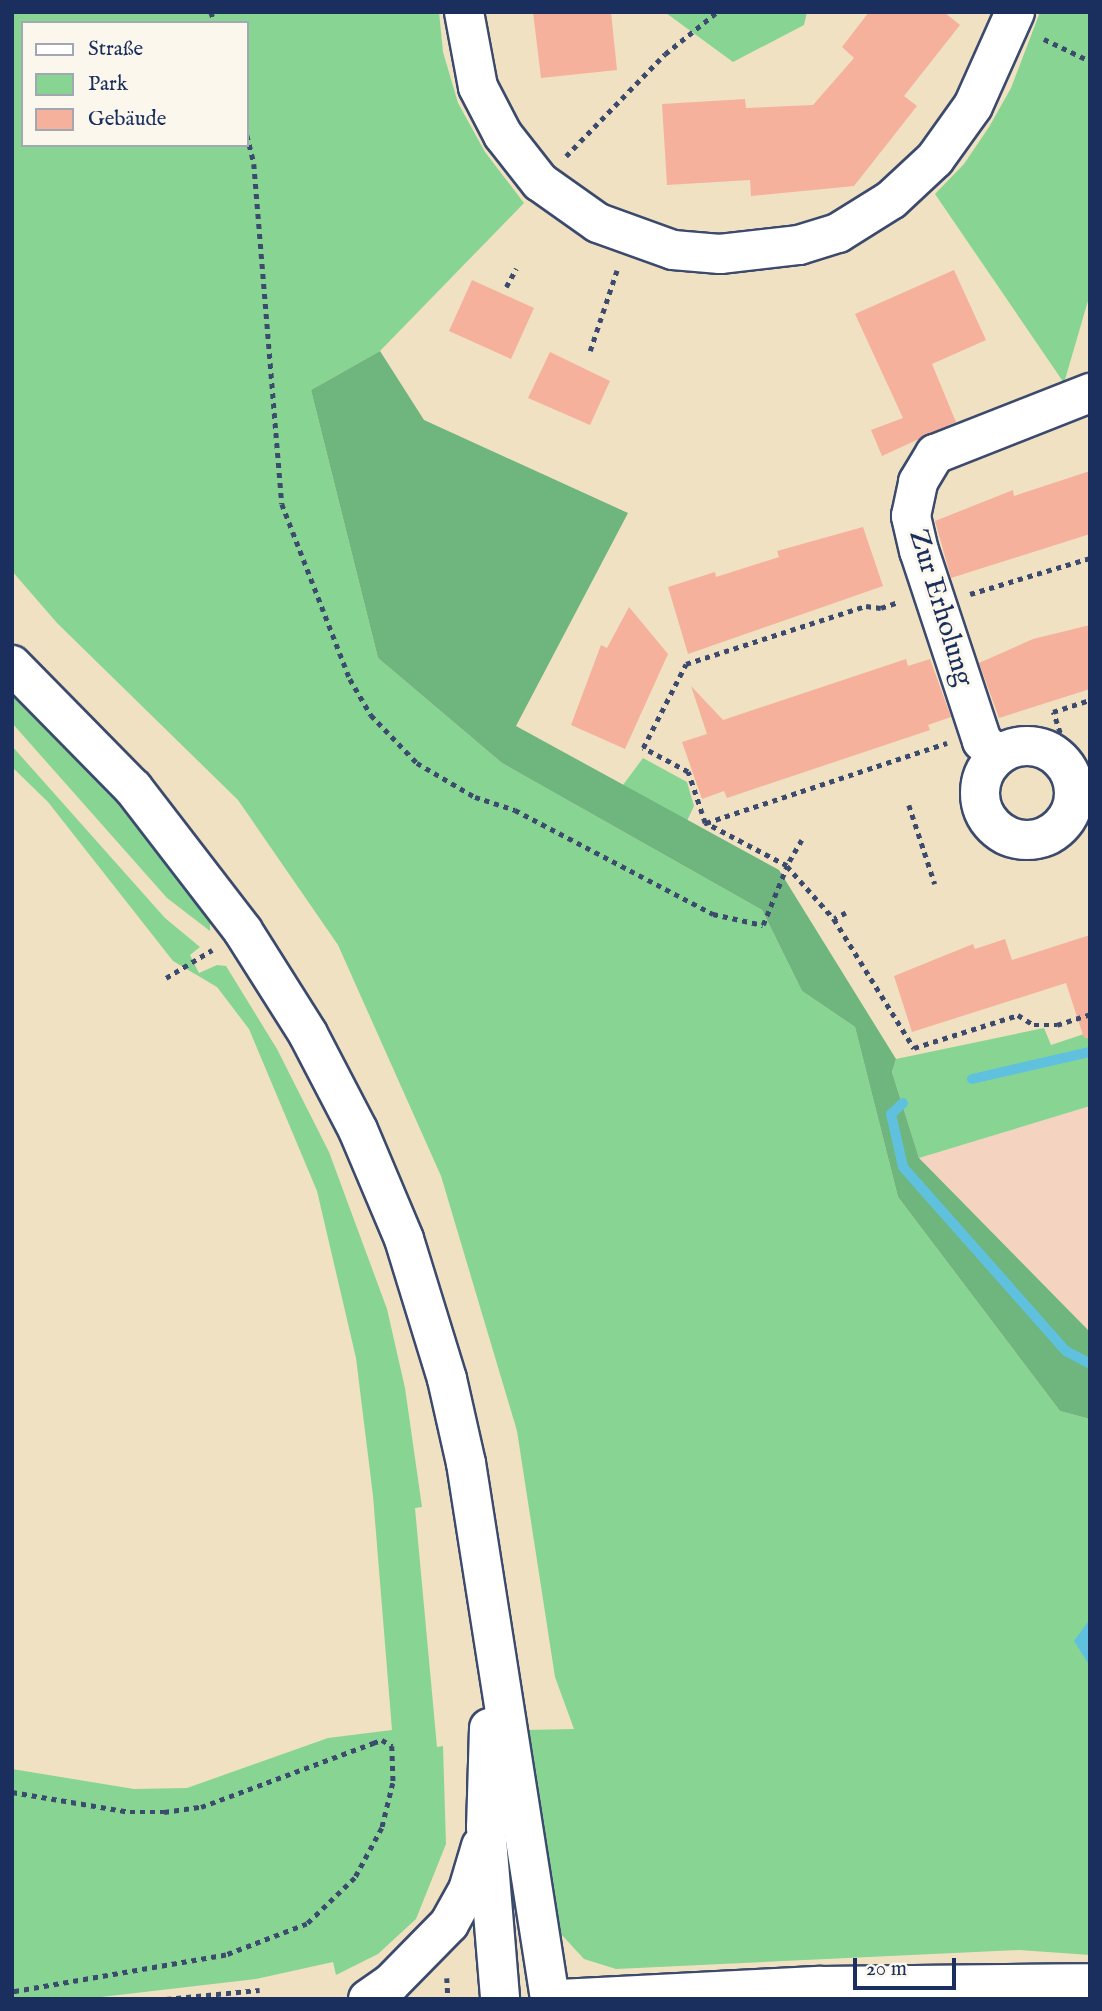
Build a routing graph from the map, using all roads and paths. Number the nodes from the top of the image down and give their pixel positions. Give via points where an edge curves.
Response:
1 (464, 12) edge
2 (717, 12) edge
3 (1028, 24) edge
4 (1090, 61) edge
5 (248, 139) edge
6 (540, 182) junction
7 (611, 268) dead end
8 (516, 269) dead end
9 (506, 287) dead end
10 (590, 351) dead end
11 (1090, 393) edge
12 (1090, 558) edge
13 (959, 597) dead end
14 (905, 599) dead end
15 (12, 666) edge
16 (1090, 700) edge
17 (1060, 733) dead end
18 (989, 744) junction
19 (909, 806) dead end
20 (1079, 819) edge
21 (705, 823) junction
22 (802, 840) dead end
23 (787, 866) junction
24 (934, 884) dead end
25 (846, 913) dead end
26 (834, 919) junction
27 (211, 950) dead end
28 (166, 978) dead end
29 (1090, 1014) edge
30 (492, 1638) junction
31 (12, 1792) edge
32 (486, 1827) junction
33 (1090, 1983) edge
34 (260, 1990) dead end
35 (12, 1992) edge
36 (166, 1999) edge
37 (368, 1999) edge
38 (500, 1999) edge
39 (550, 1999) edge
40 (561, 1999) edge

1 - 6 main road via 478,87 503,135
2 - 6 path via 666,54
3 - 4 path
3 - 6 main road via 935,159 891,200 838,233 799,245 720,254 673,250 598,223
5 - 23 path via 254,164 282,504 350,679 371,715 417,763 475,797 515,810 713,914 763,925
7 - 10 path via 619,271
8 - 9 path
11 - 18 main road, Zur Erholung via 935,454 918,482 911,516 919,551
12 - 13 path
14 - 21 path via 881,608 866,606 686,664 643,748 688,772
15 - 30 main road via 105,757 215,891 307,1034 358,1130 404,1239 447,1379 466,1464
16 - 17 path via 1053,712
18 - 20 main road via 1034,746 1052,752 1066,765 1074,782
18 - 20 main road via 980,799 995,828 1009,837 1031,841
18 - 21 path
19 - 24 path
21 - 23 path
22 - 23 path
23 - 26 path
25 - 26 path
26 - 29 path via 914,1048 1018,1015 1034,1025 1045,1025
27 - 28 path
30 - 32 main road
30 - 39 main road
31 - 35 path via 130,1812 164,1812 201,1807 382,1741 391,1746 393,1783 382,1828 355,1878 307,1924 226,1955
32 - 37 main road via 468,1890 449,1924 391,1983
32 - 38 main road
33 - 40 main road via 821,1986
34 - 36 path

